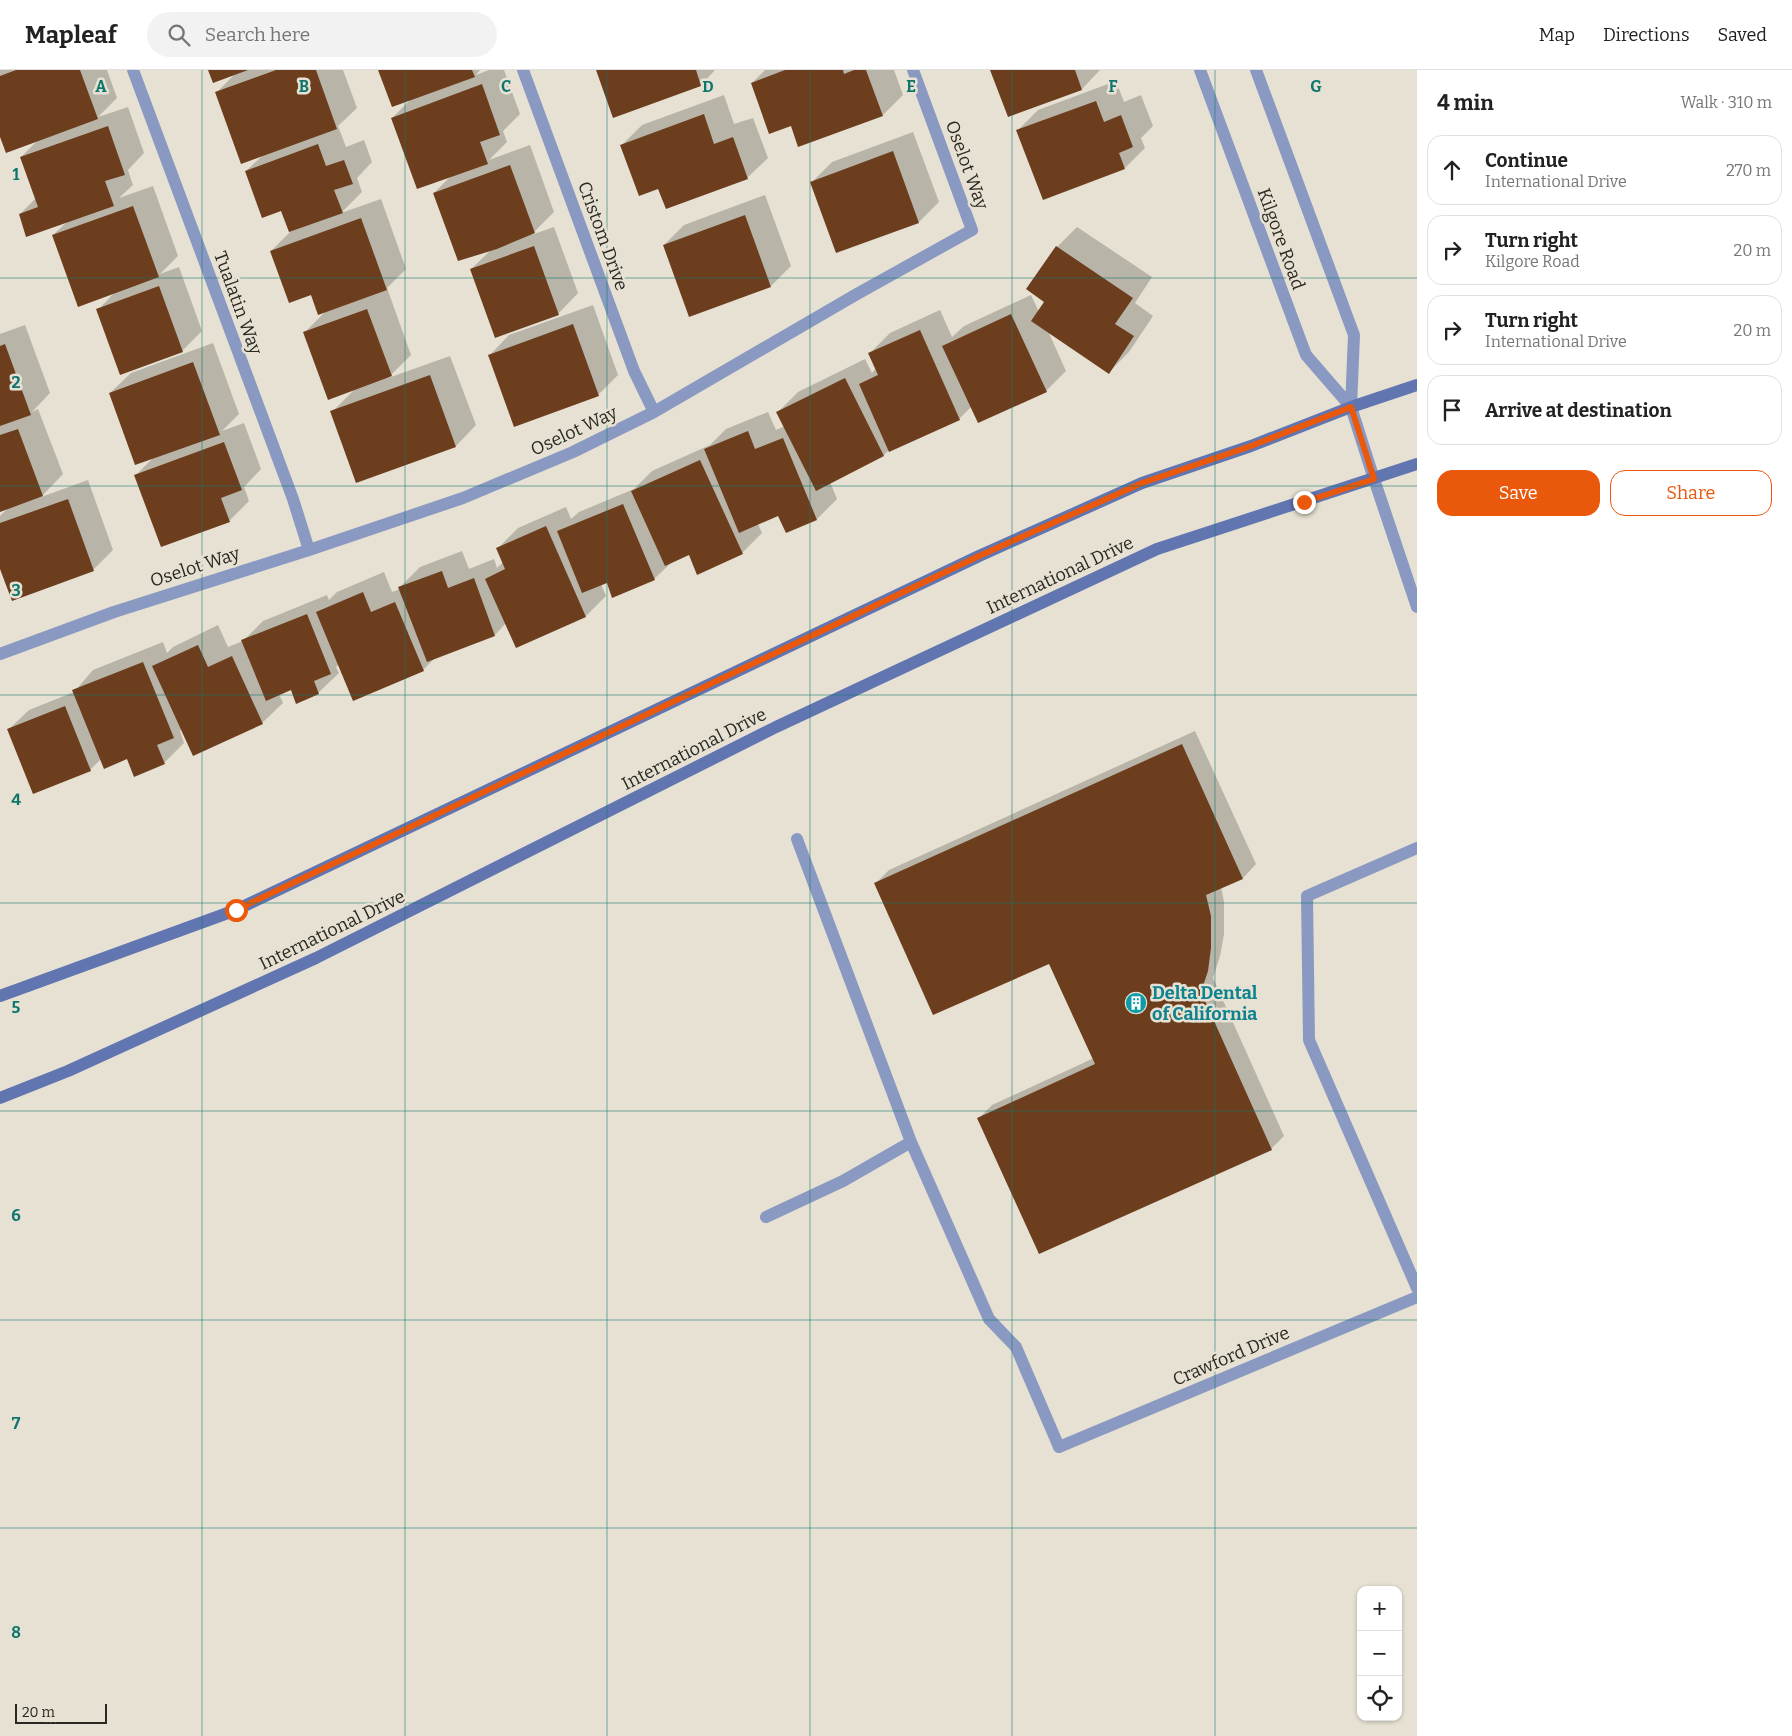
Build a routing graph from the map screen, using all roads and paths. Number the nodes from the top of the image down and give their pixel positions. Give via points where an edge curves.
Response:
1 (133, 70) edge
2 (523, 70) edge
3 (912, 70) edge
4 (1200, 70) edge
5 (1256, 70) edge
6 (1417, 385) edge
7 (1351, 407) junction
8 (654, 412) junction
9 (1417, 464) edge
10 (1374, 479) junction
11 (309, 550) junction
12 (1417, 607) edge
13 (0, 654) edge
14 (798, 839) dead end
15 (1417, 848) edge
16 (0, 996) edge
17 (0, 1098) edge
18 (911, 1142) junction
19 (766, 1217) dead end
20 (1417, 1288) edge
21 (1417, 1297) edge

1 - 11 street, Tualatin Way
2 - 8 street, Cristom Drive via 634,371
3 - 8 street, Oselot Way via 972,230
4 - 7 street, Kilgore Road via 1306,355
5 - 7 street, Kilgore Road via 1354,335
6 - 7 main road
7 - 10 street, Kilgore Road
7 - 16 main road via 1142,483 979,556 236,910
8 - 11 street, Oselot Way via 573,452 463,498
9 - 10 main road, International Drive
10 - 12 street, Kilgore Road
10 - 17 main road, International Drive via 1157,550 776,727 316,958 68,1071
11 - 13 street, Oselot Way via 114,612
14 - 18 street
15 - 20 street via 1307,896 1309,1040
18 - 19 street via 843,1181
18 - 21 street, Crawford Drive via 989,1319 1016,1346 1059,1447

